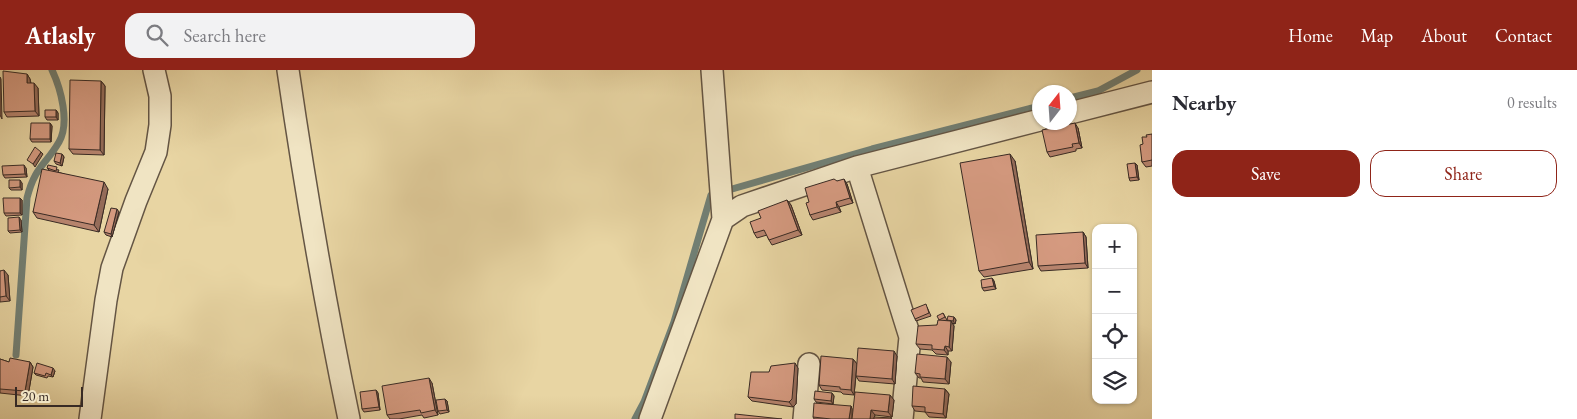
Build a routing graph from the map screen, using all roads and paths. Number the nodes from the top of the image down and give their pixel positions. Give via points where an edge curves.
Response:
1 (154, 70) edge
2 (288, 70) edge
3 (712, 70) edge
4 (1152, 92) edge
5 (1077, 111) edge
6 (1032, 122) edge
7 (857, 167) junction
8 (722, 219) junction
9 (809, 364) dead end
10 (90, 419) edge
11 (349, 419) edge
12 (650, 419) edge
13 (804, 419) edge
14 (902, 419) edge

1 - 10 street via 160,96 156,152 112,268
2 - 11 street via 332,339
3 - 8 street
4 - 5 street
6 - 7 street
7 - 8 street via 742,206
7 - 14 street via 910,337
8 - 12 street
9 - 13 street

